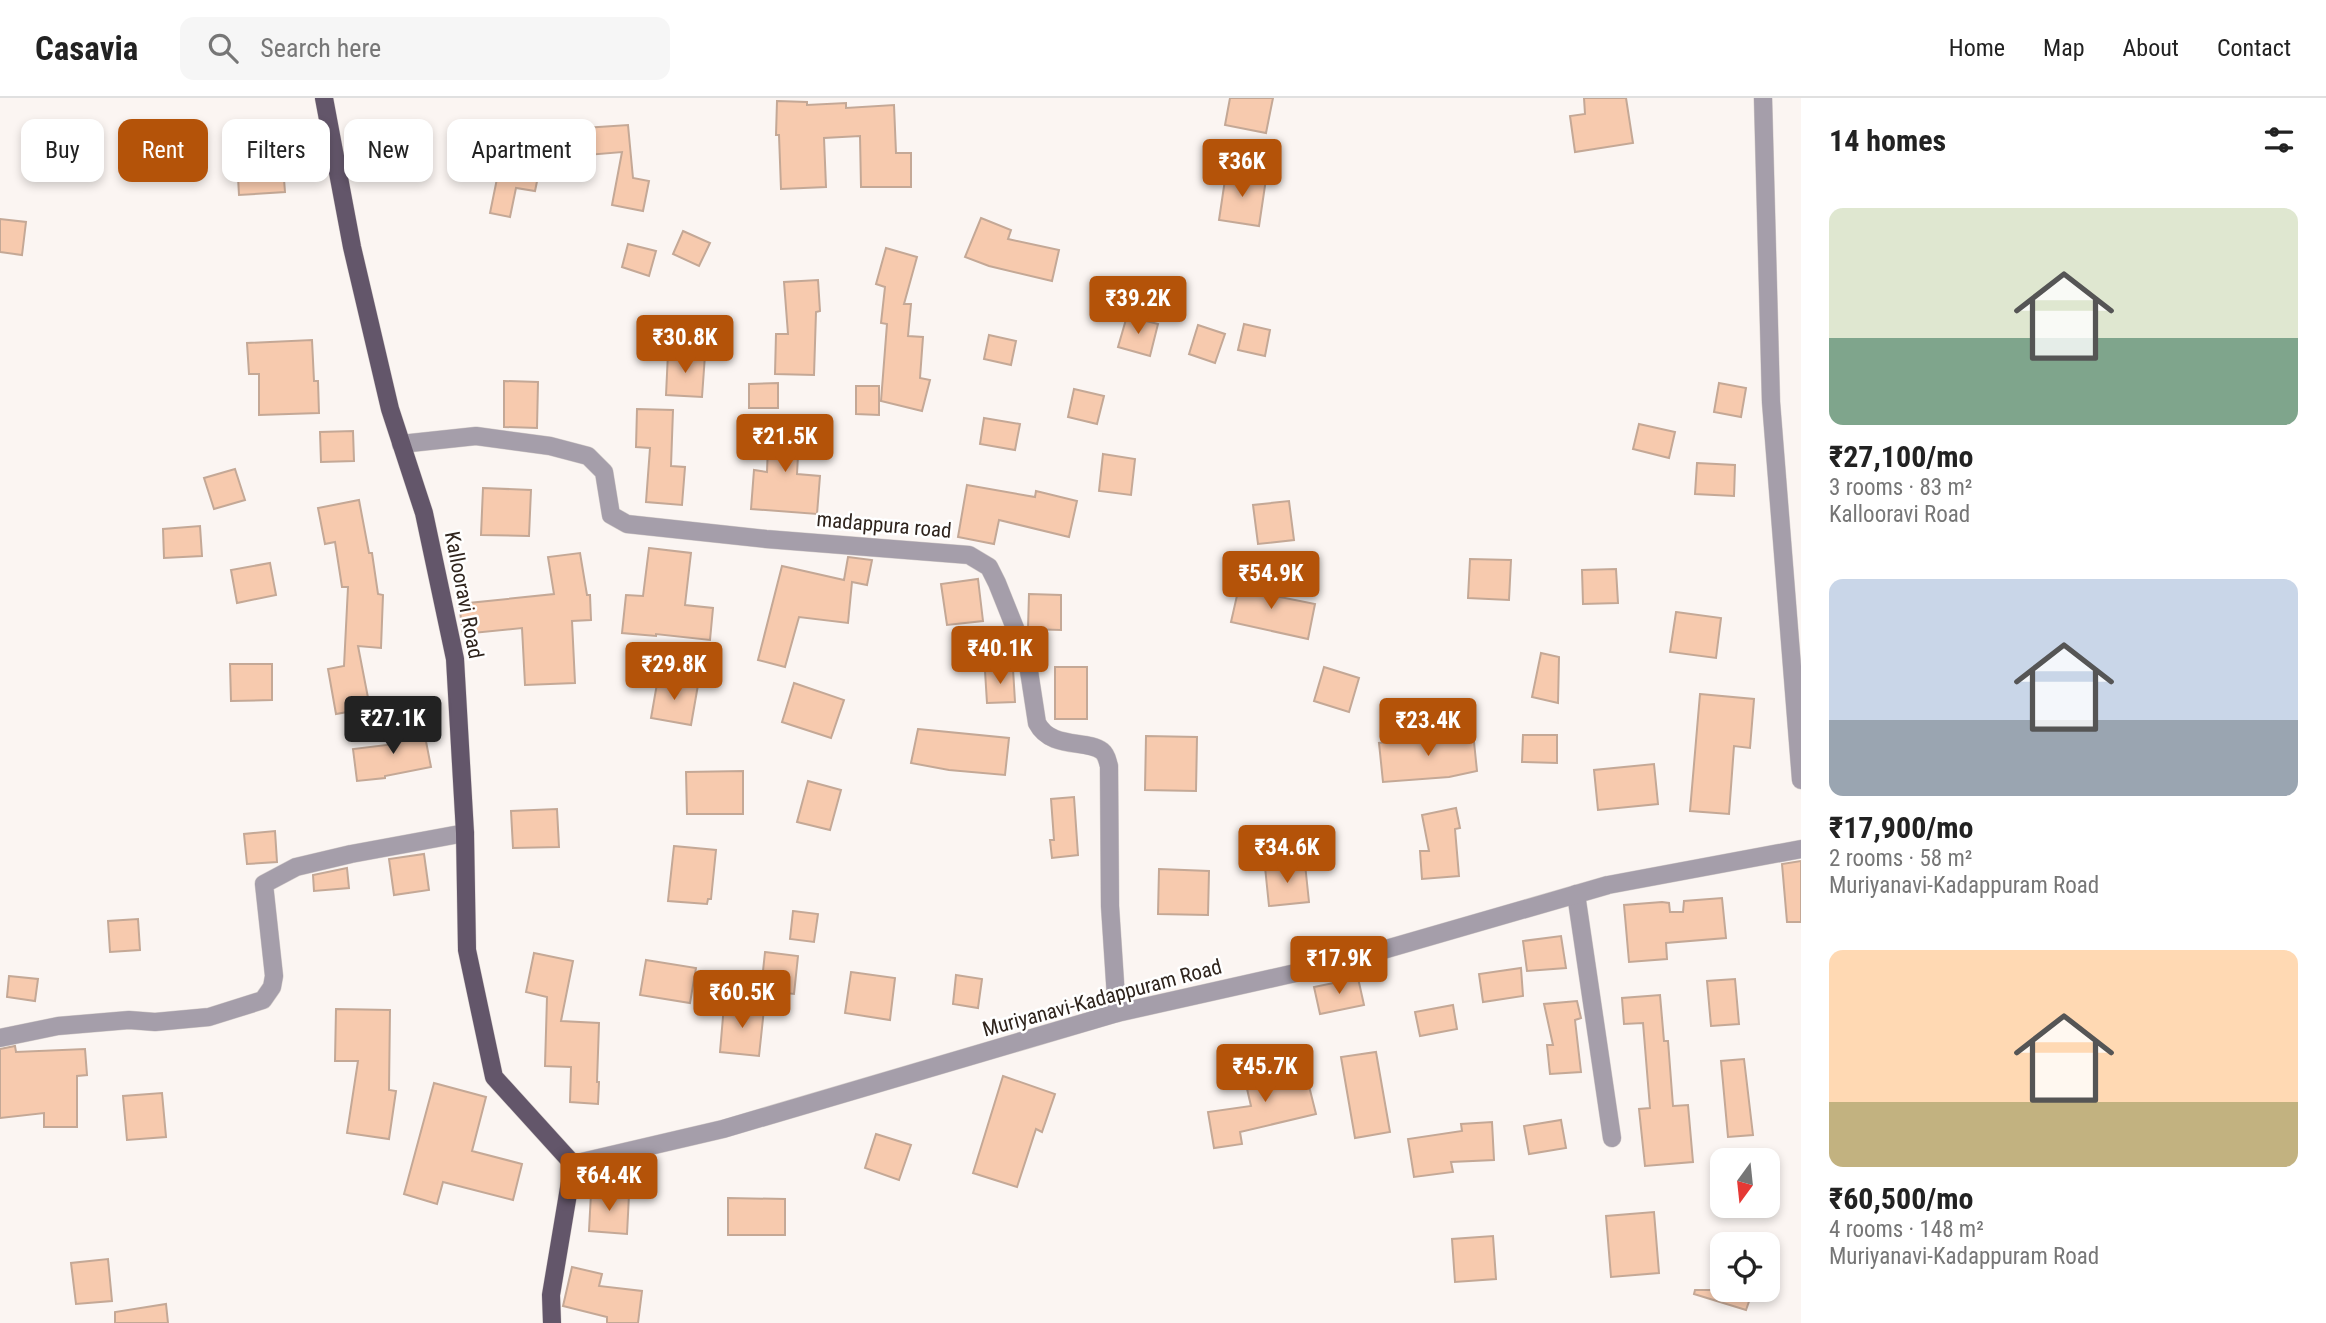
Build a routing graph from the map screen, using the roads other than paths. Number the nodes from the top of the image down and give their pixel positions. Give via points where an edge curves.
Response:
1 (324, 98) edge
2 (1763, 98) edge
3 (401, 444) junction
4 (1801, 780) edge
5 (465, 833) junction
6 (1801, 849) edge
7 (1576, 894) junction
8 (1117, 1013) junction
9 (0, 1038) edge
10 (1612, 1138) dead end
11 (573, 1164) junction
12 (552, 1323) edge

1 - 3 main road, Kallooravi Road via 355,261
2 - 4 street via 1771,402
3 - 5 main road, Kallooravi Road via 424,513 455,659
3 - 8 street, madappura road via 476,436 587,456 604,472 611,515 627,524 969,555 989,567 1027,658 1041,730 1066,743 1100,749 1109,766 1110,906
5 - 9 street via 296,867 264,884 274,976 263,1000 209,1017 58,1026
5 - 11 main road, Kallooravi Road via 467,950 494,1077
6 - 7 street, Muriyanavi-Kadappuram Road
7 - 8 street, Muriyanavi-Kadappuram Road via 1331,965
7 - 10 street
8 - 11 street, Muriyanavi-Kadappuram Road via 723,1129
11 - 12 main road via 551,1296

